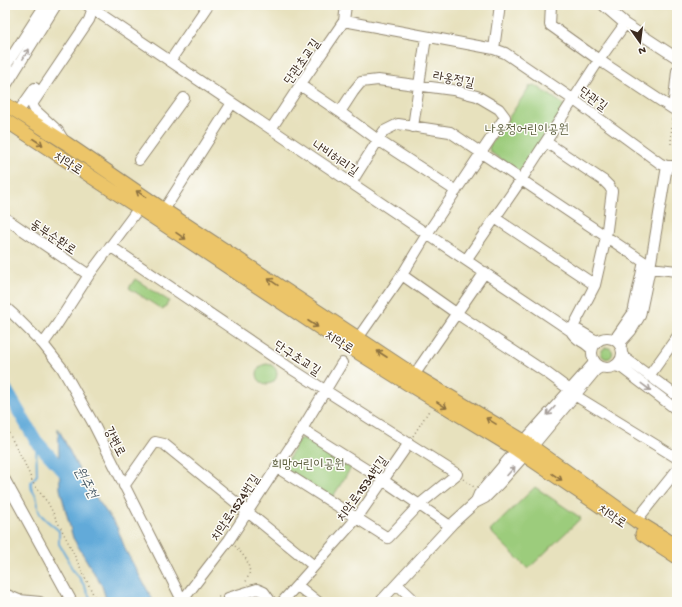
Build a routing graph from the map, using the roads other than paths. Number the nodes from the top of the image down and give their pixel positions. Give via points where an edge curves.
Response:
1 (45, 5) edge
2 (56, 5) edge
3 (208, 5) edge
4 (346, 5) edge
5 (500, 5) edge
6 (551, 5) edge
7 (604, 5) edge
8 (90, 7) edge
9 (344, 21) junction
10 (626, 24) junction
11 (426, 37) junction
12 (494, 49) junction
13 (677, 58) edge
14 (599, 60) junction
15 (170, 61) junction
16 (5, 67) edge
17 (677, 71) edge
18 (300, 85) junction
19 (419, 85) junction
20 (5, 87) edge
21 (184, 98) dead end
22 (574, 100) junction
23 (232, 103) junction
24 (5, 104) edge
25 (18, 112) junction
26 (340, 112) junction
27 (5, 120) edge
28 (413, 126) junction
29 (271, 129) junction
30 (378, 140) junction
31 (546, 142) junction
32 (66, 143) junction
33 (482, 153) junction
34 (139, 160) dead end
35 (668, 165) edge
36 (521, 180) junction
37 (351, 183) junction
38 (456, 191) junction
39 (138, 208) junction
40 (164, 210) junction
41 (5, 218) edge
42 (495, 218) junction
43 (427, 234) junction
44 (606, 237) junction
45 (110, 246) junction
46 (466, 260) junction
47 (647, 265) junction
48 (677, 271) edge
49 (485, 272) junction
50 (89, 275) junction
51 (402, 275) junction
52 (595, 285) junction
53 (5, 308) edge
54 (456, 313) junction
55 (571, 331) junction
56 (677, 337) edge
57 (358, 338) junction
58 (43, 344) junction
59 (619, 346) junction
60 (596, 354) junction
61 (342, 363) dead end
62 (615, 366) junction
63 (650, 376) junction
64 (411, 380) junction
65 (325, 390) junction
66 (573, 393) junction
67 (677, 396) edge
68 (677, 410) edge
69 (302, 429) junction
70 (409, 443) junction
71 (524, 448) junction
72 (677, 458) edge
73 (276, 467) junction
74 (677, 470) edge
75 (5, 480) edge
76 (383, 480) junction
77 (124, 486) junction
78 (420, 504) junction
79 (247, 511) junction
80 (358, 518) junction
81 (636, 521) junction
82 (450, 526) junction
83 (677, 546) edge
84 (677, 557) edge
85 (314, 566) junction
86 (397, 584) junction
87 (298, 586) junction
88 (5, 594) edge
89 (223, 598) road end
90 (182, 601) edge
91 (40, 602) edge
92 (72, 602) edge
93 (271, 602) edge
94 (282, 602) edge
95 (318, 602) edge
96 (380, 602) edge
97 (416, 602) edge

1 - 16 street
20 -> 2 street
3 - 15 street
4 - 9 street, 단관초교길
5 - 12 street
6 - 14 street via 550,25
7 - 10 street
8 - 15 street, 나비허리길
8 - 25 street
8 - 32 street via 89,20 33,103 35,110 58,131
9 - 11 street, 단관길
9 - 18 street, 단관초교길
10 - 13 street
10 - 14 street
11 - 12 street, 단관길
11 - 19 street, 라옹정길
12 - 22 street, 단관길 via 505,53
14 - 17 street via 672,109
14 - 22 street
15 - 23 street, 나비허리길
18 - 26 street
18 - 29 street, 단관초교길
19 - 26 street, 라옹정길 via 378,80 361,82
19 - 28 street, 라옹정길
19 - 33 street, 라옹정길 via 477,96 499,109 505,117
21 - 34 street
22 - 31 street
22 - 35 street, 단관길
23 - 29 street, 나비허리길
23 - 40 street
24 - 25 main road, 치악로
25 - 32 main road, 치악로
26 - 30 street
27 -> 39 main road, 치악로
28 - 30 street via 398,124 384,131
28 - 33 street via 450,132
29 - 37 street, 나비허리길
30 - 37 street
30 - 38 street
31 - 36 street
31 - 44 street via 604,180 609,186 612,191
40 -> 32 main road, 치악로
33 - 36 street
33 - 38 street, 라옹정길
35 - 47 street
36 - 42 street
36 - 44 street
37 - 43 street, 나비허리길
38 - 43 street, 라옹정길
39 - 45 street
39 -> 64 main road, 치악로 via 326,332
57 -> 40 main road, 치악로
41 - 50 street, 동부순환로
42 - 46 street
42 - 52 street
43 - 46 street, 나비허리길
43 - 51 street, 치악로
44 - 47 street
44 - 52 street
45 - 50 street
45 - 65 street, 단구초교길
46 - 49 street, 나비허리길
47 - 48 street
47 - 59 street via 633,313 617,336
49 - 54 street
49 - 55 street, 나비허리길
50 - 58 street
51 - 54 street
51 - 57 street, 치악로
52 - 55 street
53 - 58 street, 강변로
54 - 64 street
54 - 66 street
55 - 60 street, 나비허리길 via 573,336 590,346
56 - 63 street
64 -> 57 main road, 치악로
58 - 77 street, 강변로 via 62,368
59 - 60 street via 608,338 603,338
59 - 62 street via 621,359
59 - 63 street via 625,358
60 - 62 street via 606,368
60 - 66 street via 592,365
61 - 65 street, 치악로1524번길
62 -> 68 street via 622,368
63 - 67 street
71 -> 64 main road, 치악로
64 -> 71 main road, 치악로 via 436,401
65 - 69 street, 치악로1524번길
65 - 70 street, 단구초교길
66 - 71 street
66 - 72 street
69 - 73 street, 치악로1524번길
69 - 76 street
70 - 76 street, 치악로1534번길
70 - 78 street, 단구초교길 via 457,474
71 - 81 main road, 치악로
71 - 82 street via 485,498 475,503
71 -> 84 main road, 치악로
73 - 79 street, 치악로1524번길
73 - 80 street
74 - 81 street, 치악로
75 - 92 street
76 - 78 street
76 - 80 street, 치악로1534번길
77 - 79 street via 155,442 164,444
77 - 90 street, 강변로
78 - 80 street via 388,538
78 - 82 street
79 - 85 street
79 - 90 street, 치악로1524번길 via 229,540
80 - 85 street, 치악로1534번길
81 - 83 main road, 치악로
82 - 86 street
85 - 87 street, 치악로1534번길
86 - 96 street
86 - 97 street
87 - 94 street, 치악로1534번길
87 - 95 street
88 - 91 street via 20,600
89 - 93 street via 256,589 264,592

